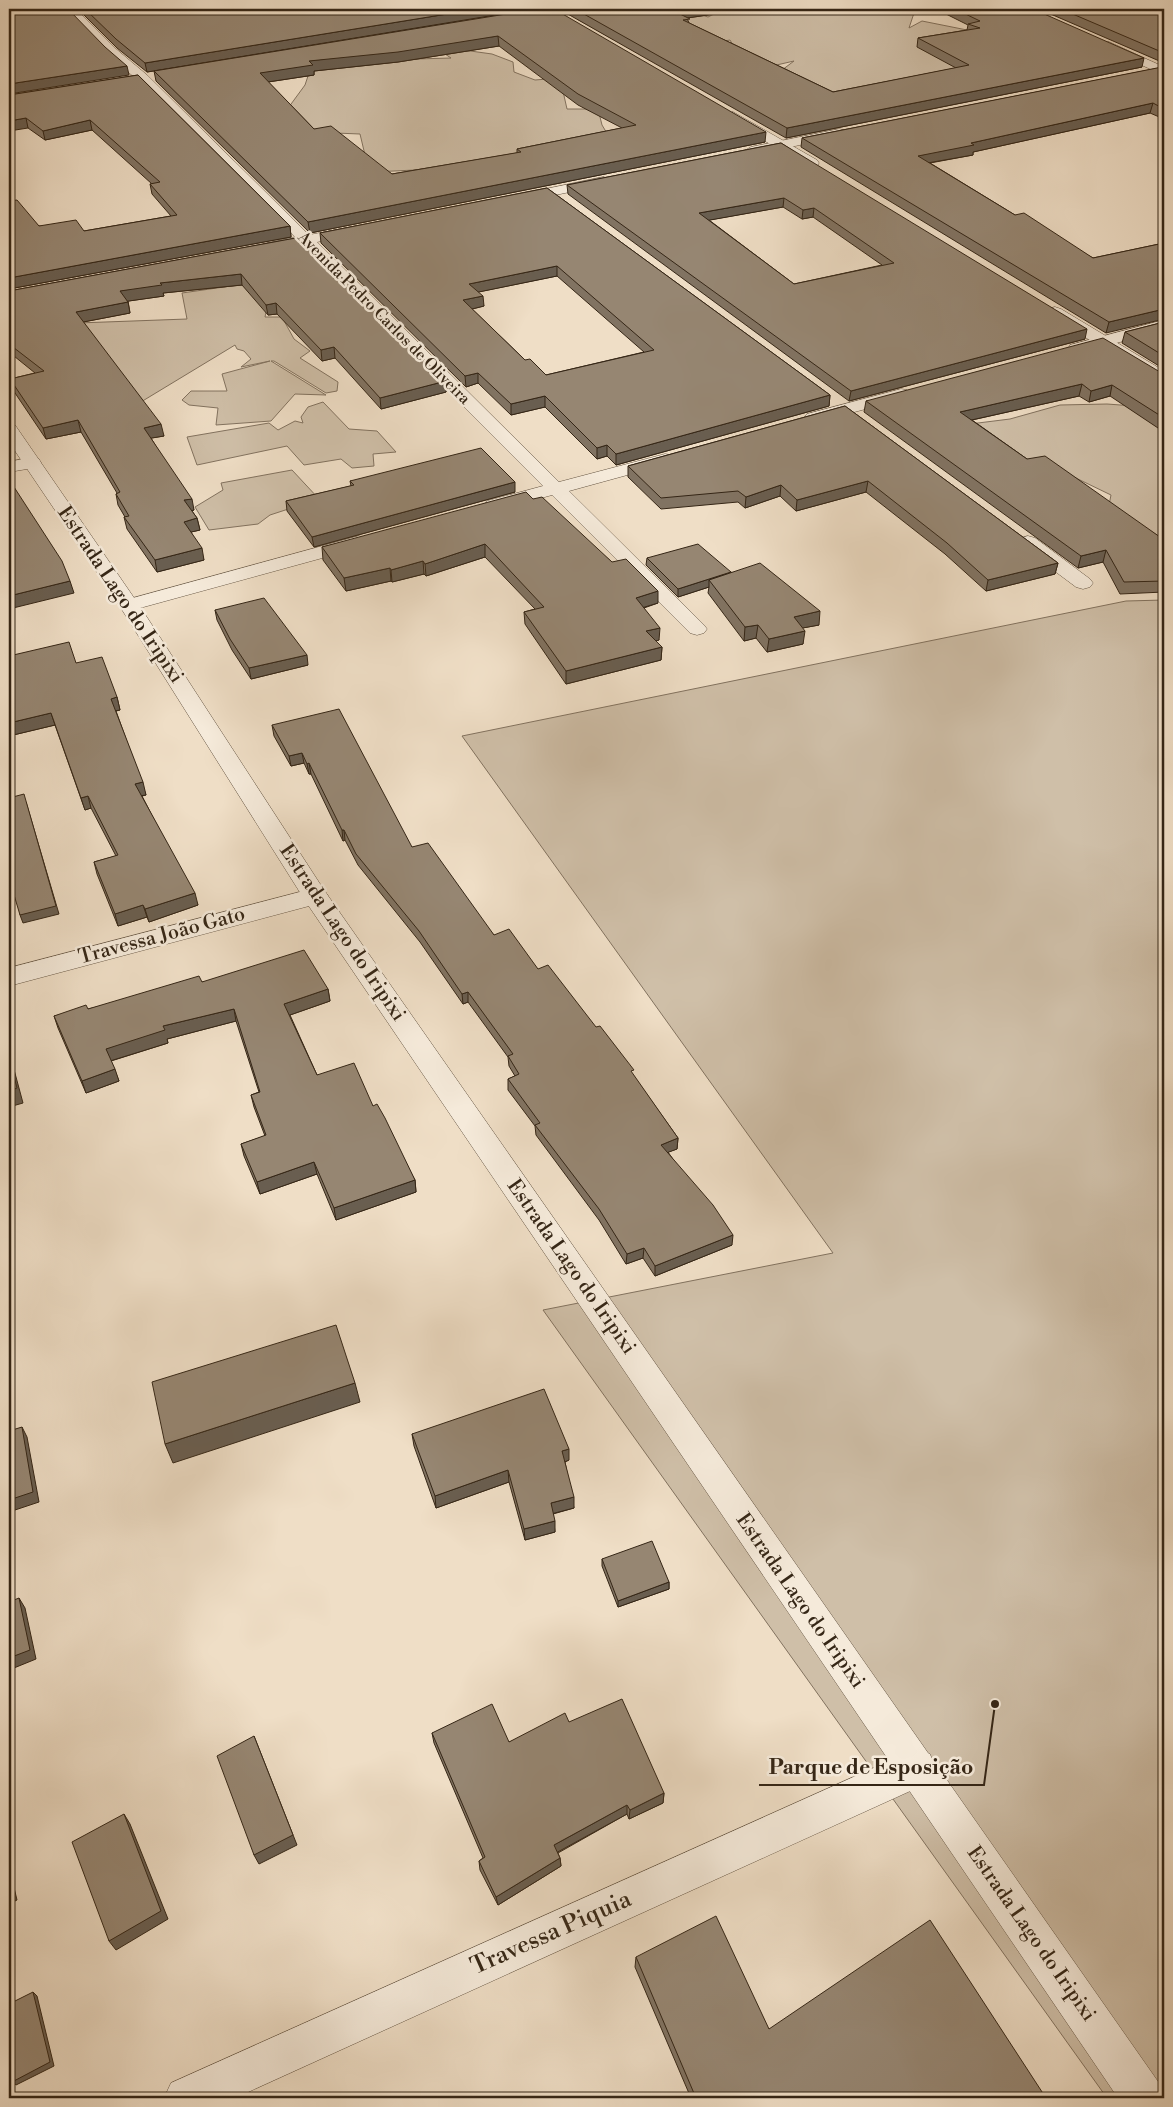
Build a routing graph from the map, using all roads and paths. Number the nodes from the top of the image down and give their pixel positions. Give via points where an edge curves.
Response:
1 (70, 9) edge
2 (558, 12) edge
3 (502, 19) edge
4 (1098, 41) edge
5 (1164, 70) edge
6 (1142, 74) edge
7 (163, 75) edge
8 (143, 78) junction
9 (124, 81) edge
10 (722, 110) edge
11 (850, 131) edge
12 (782, 144) junction
13 (734, 154) edge
14 (824, 170) edge
15 (619, 178) edge
16 (552, 192) junction
17 (504, 201) edge
18 (568, 204) edge
19 (372, 227) edge
20 (306, 240) junction
21 (258, 249) edge
22 (1044, 305) edge
23 (1164, 326) edge
24 (1104, 342) junction
25 (1056, 354) edge
26 (1164, 378) edge
27 (922, 389) edge
28 (830, 397) edge
29 (846, 409) junction
30 (862, 420) edge
31 (800, 422) edge
32 (9, 428) edge
33 (678, 455) edge
34 (20, 465) edge
35 (554, 488) junction
36 (478, 509) edge
37 (1012, 530) edge
38 (374, 538) edge
39 (1083, 583) dead end
40 (129, 605) junction
41 (697, 629) dead end
42 (315, 896) junction
43 (9, 977) edge
44 (916, 1768) junction
45 (186, 2098) edge
46 (1144, 2098) edge

1 - 8 street, Avenida Pedro Carlos de Oliveira
2 - 3 street
4 - 5 street
5 - 6 street
7 - 8 street
8 - 9 street
8 - 20 street, Avenida Pedro Carlos de Oliveira
10 - 12 street
11 - 12 street
12 - 13 street
12 - 14 street
15 - 16 street
16 - 17 street
16 - 18 street
19 - 20 street
20 - 21 street
20 - 35 street, Avenida Pedro Carlos de Oliveira
22 - 24 street
23 - 24 street
24 - 25 street
24 - 26 street
27 - 29 street
28 - 29 street
29 - 30 street
29 - 31 street
32 - 34 street, Estrada Lago do Iripixi
33 - 35 street
34 - 40 street, Estrada Lago do Iripixi
35 - 36 street
35 - 41 street, Avenida Pedro Carlos de Oliveira
37 - 39 street
38 - 40 street
40 - 42 street, Estrada Lago do Iripixi
42 - 43 street, Travessa João Gato
42 - 44 street, Estrada Lago do Iripixi
44 - 45 street, Travessa Piquia
44 - 46 street, Estrada Lago do Iripixi

